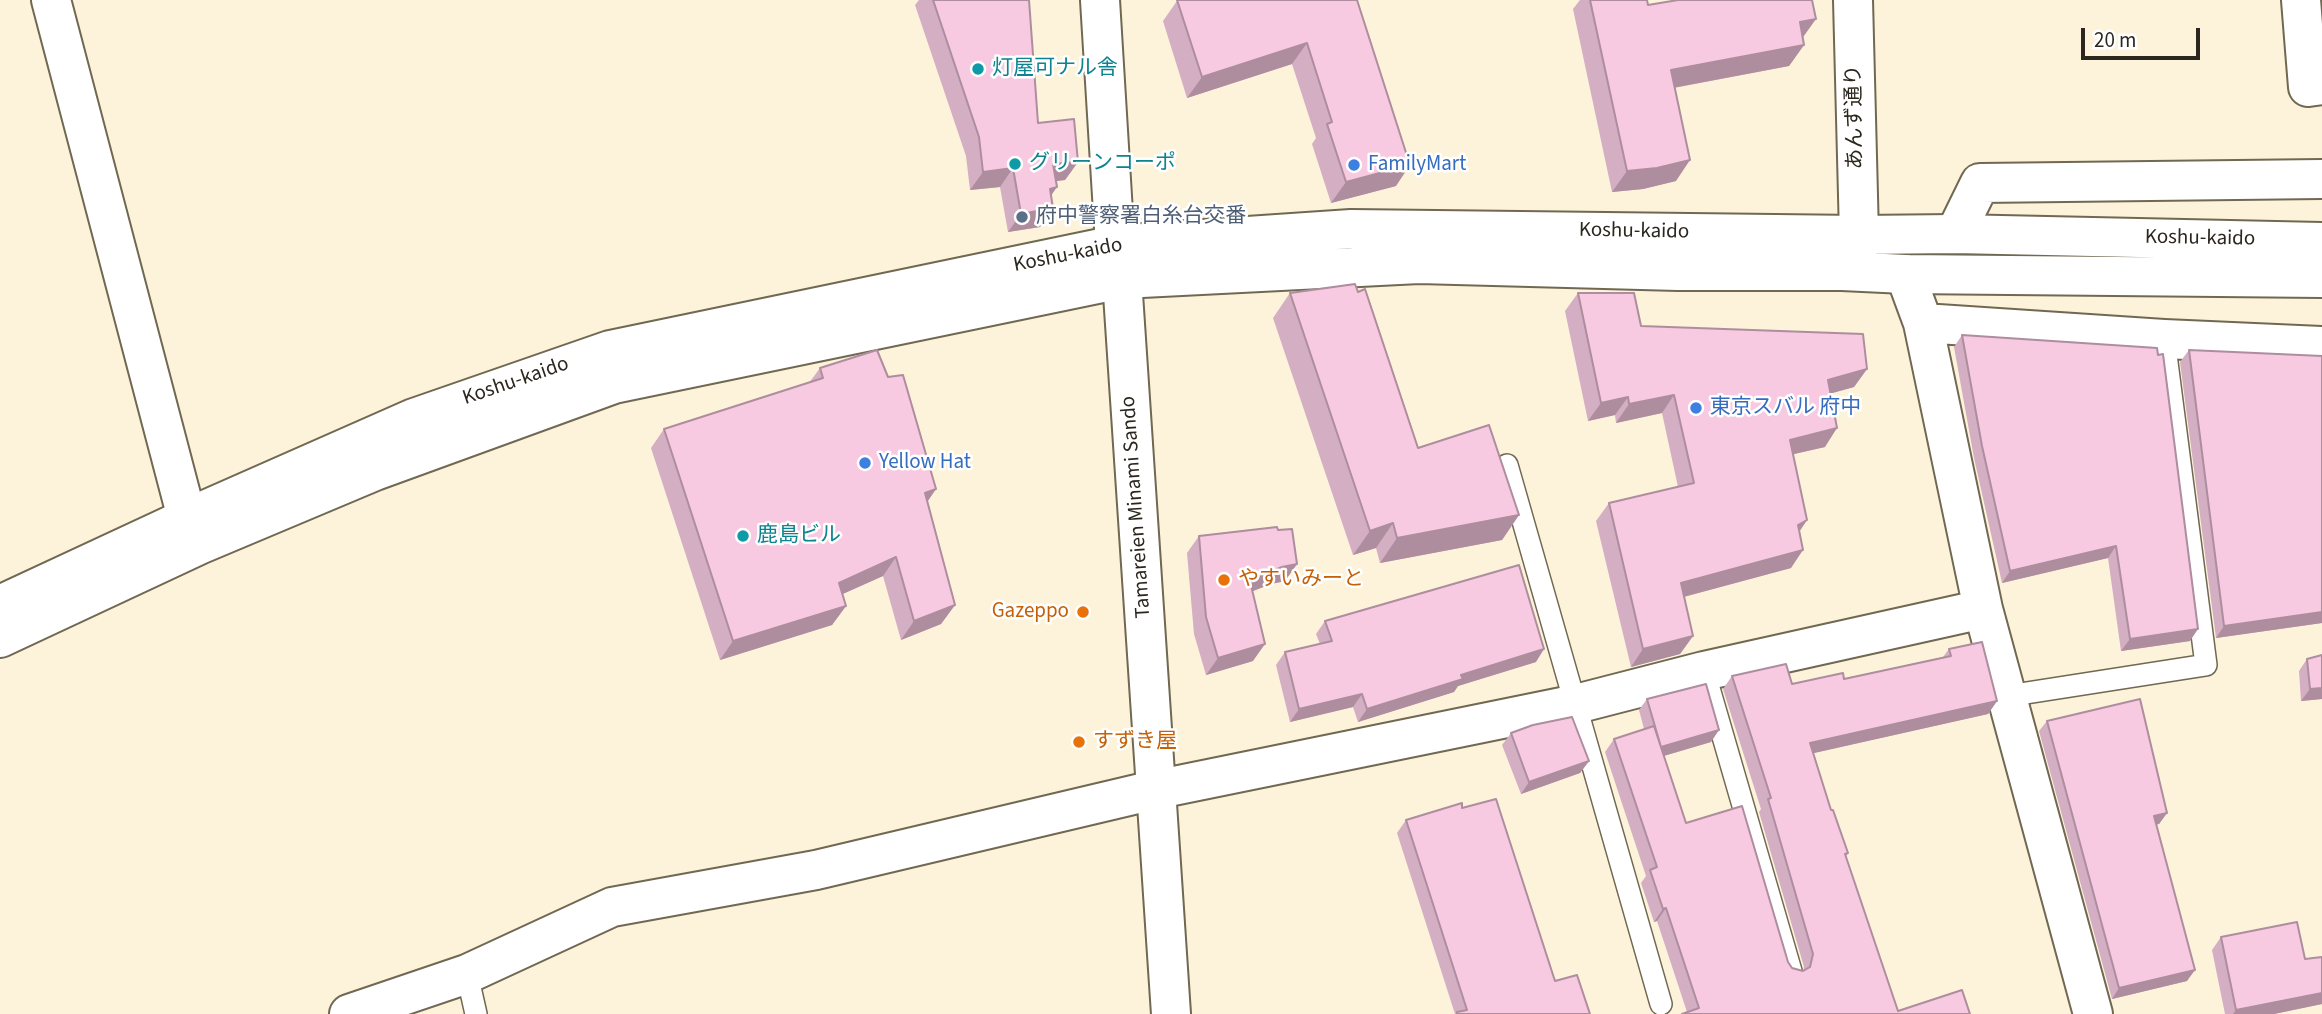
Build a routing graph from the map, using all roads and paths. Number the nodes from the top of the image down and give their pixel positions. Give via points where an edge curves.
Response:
1 (51, 0) edge
2 (1100, 0) edge
3 (1853, 0) edge
4 (2301, 0) edge
5 (2322, 85) edge
6 (2322, 179) edge
7 (1955, 234) junction
8 (1859, 235) junction
9 (2322, 242) edge
10 (1119, 262) junction
11 (1842, 271) junction
12 (1905, 274) junction
13 (2322, 278) edge
14 (1923, 323) junction
15 (2164, 339) junction
16 (2322, 346) edge
17 (1507, 465) dead end
18 (187, 518) junction
19 (0, 605) edge
20 (1983, 609) junction
21 (0, 638) edge
22 (1704, 671) junction
23 (2007, 696) junction
24 (1576, 704) junction
25 (1154, 790) junction
26 (1791, 971) edge
27 (467, 974) junction
28 (1661, 1004) dead end
29 (349, 1014) edge
30 (476, 1014) edge
31 (1171, 1014) edge
32 (2093, 1014) edge

1 - 18 main road
2 - 10 main road, Tamareien Minami Sando
3 - 8 main road, あんず通り
4 - 5 main road via 2308,87
6 - 7 main road via 1980,183
7 - 8 main road, Koshu-kaido
7 - 9 main road, Koshu-kaido
8 - 10 main road, Koshu-kaido via 1351,229
8 - 11 main road via 1854,259
10 - 11 main road, Koshu-kaido
10 - 18 main road, Koshu-kaido via 610,350 414,418
10 - 21 main road, Koshu-kaido via 614,384 375,471 199,545
10 - 25 main road, Tamareien Minami Sando
11 - 12 main road, Koshu-kaido
12 - 13 main road, Koshu-kaido
12 - 14 main road
14 - 15 main road
14 - 20 main road
15 - 16 main road
15 - 23 lane via 2206,665
17 - 24 lane
18 - 19 main road, Koshu-kaido
20 - 22 main road
20 - 23 main road
22 - 24 main road
22 - 26 lane
23 - 32 main road
24 - 25 main road
24 - 28 lane
25 - 27 main road via 816,870 612,907
25 - 31 main road, Tamareien Minami Sando
27 - 29 main road
27 - 30 lane

